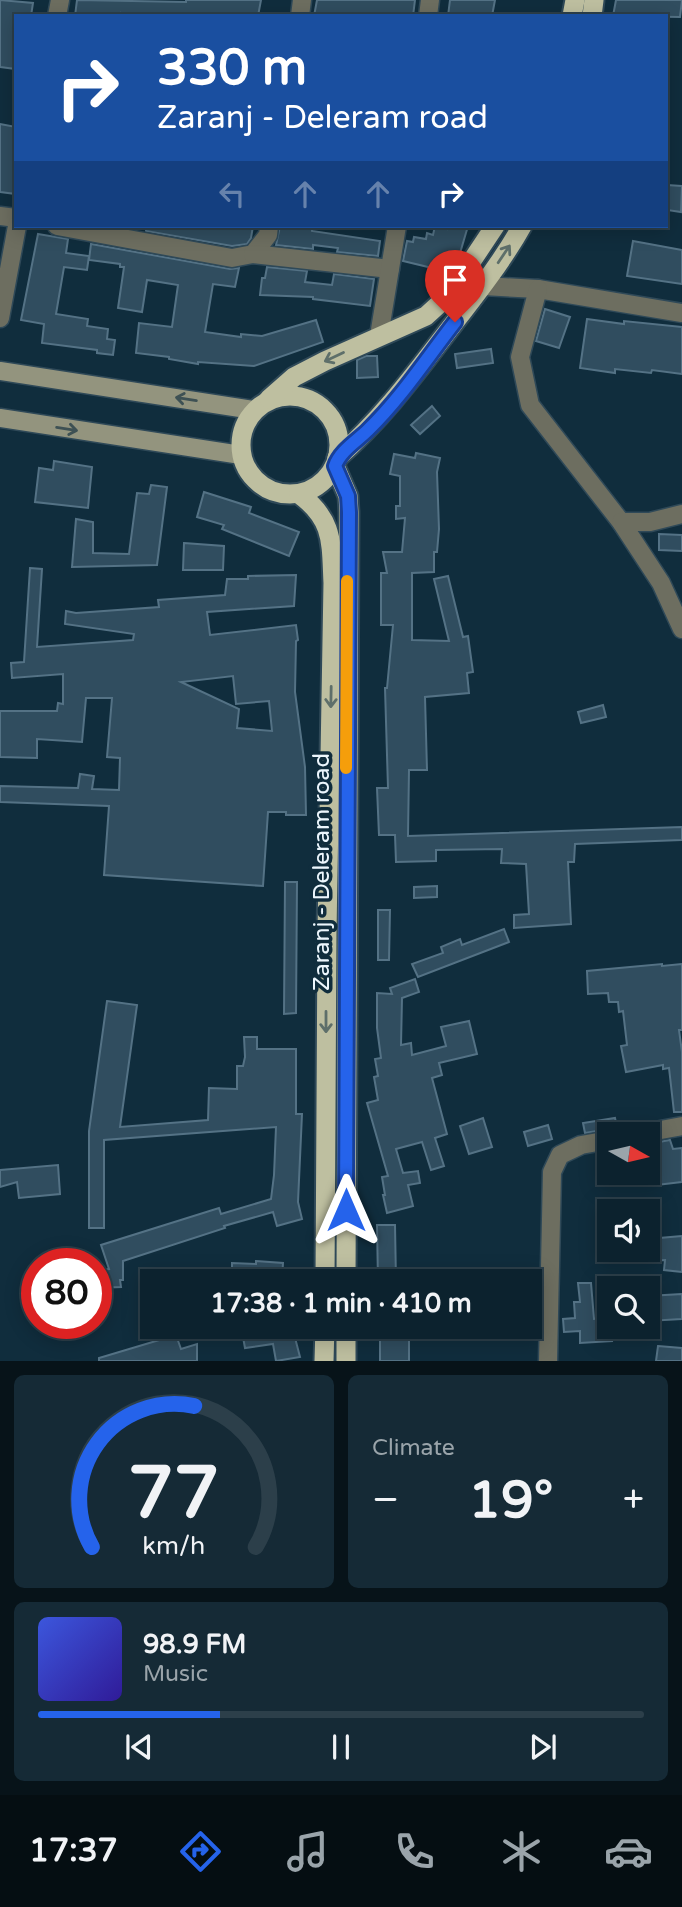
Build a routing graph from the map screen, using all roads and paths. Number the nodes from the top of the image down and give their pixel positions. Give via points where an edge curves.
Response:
1 (18, 228) edge
2 (68, 228) edge
3 (270, 228) edge
4 (397, 228) edge
5 (494, 228) edge
6 (521, 228) edge
7 (253, 254) junction
8 (390, 269) junction
9 (483, 286) junction
10 (538, 289) junction
11 (682, 313) edge
12 (0, 318) edge
13 (379, 336) junction
14 (0, 371) edge
15 (259, 406) junction
16 (0, 418) edge
17 (241, 455) junction
18 (336, 462) junction
19 (299, 494) junction
20 (682, 514) edge
21 (621, 522) junction
22 (682, 629) edge
23 (682, 1126) edge
24 (660, 1130) edge
25 (597, 1142) edge
26 (325, 1269) edge
27 (346, 1269) edge
28 (325, 1339) edge
29 (346, 1339) edge
30 (324, 1361) edge
31 (346, 1361) edge
32 (548, 1361) edge

1 - 12 street
2 - 7 street via 232,258
3 - 7 street
4 - 8 street
5 - 13 highway via 449,295 426,316
9 -> 6 highway
7 - 8 street
8 - 13 street
9 - 10 street
9 - 18 highway via 395,400
10 - 11 street
10 - 21 street via 520,356 530,405
13 -> 15 highway via 294,377
15 -> 14 main road
15 - 17 highway via 245,425
15 - 18 highway via 292,396 319,406 336,429
16 -> 17 main road
17 - 19 highway via 256,482 284,495
18 - 19 highway via 326,479
18 - 27 highway, Zaranj - Deleram road via 349,512
19 -> 26 highway, Zaranj - Deleram road via 326,521 331,539
20 - 21 street via 650,522
21 - 22 street via 661,583
23 - 24 street
25 - 32 street via 560,1155 552,1172
28 - 30 highway
29 - 31 highway

